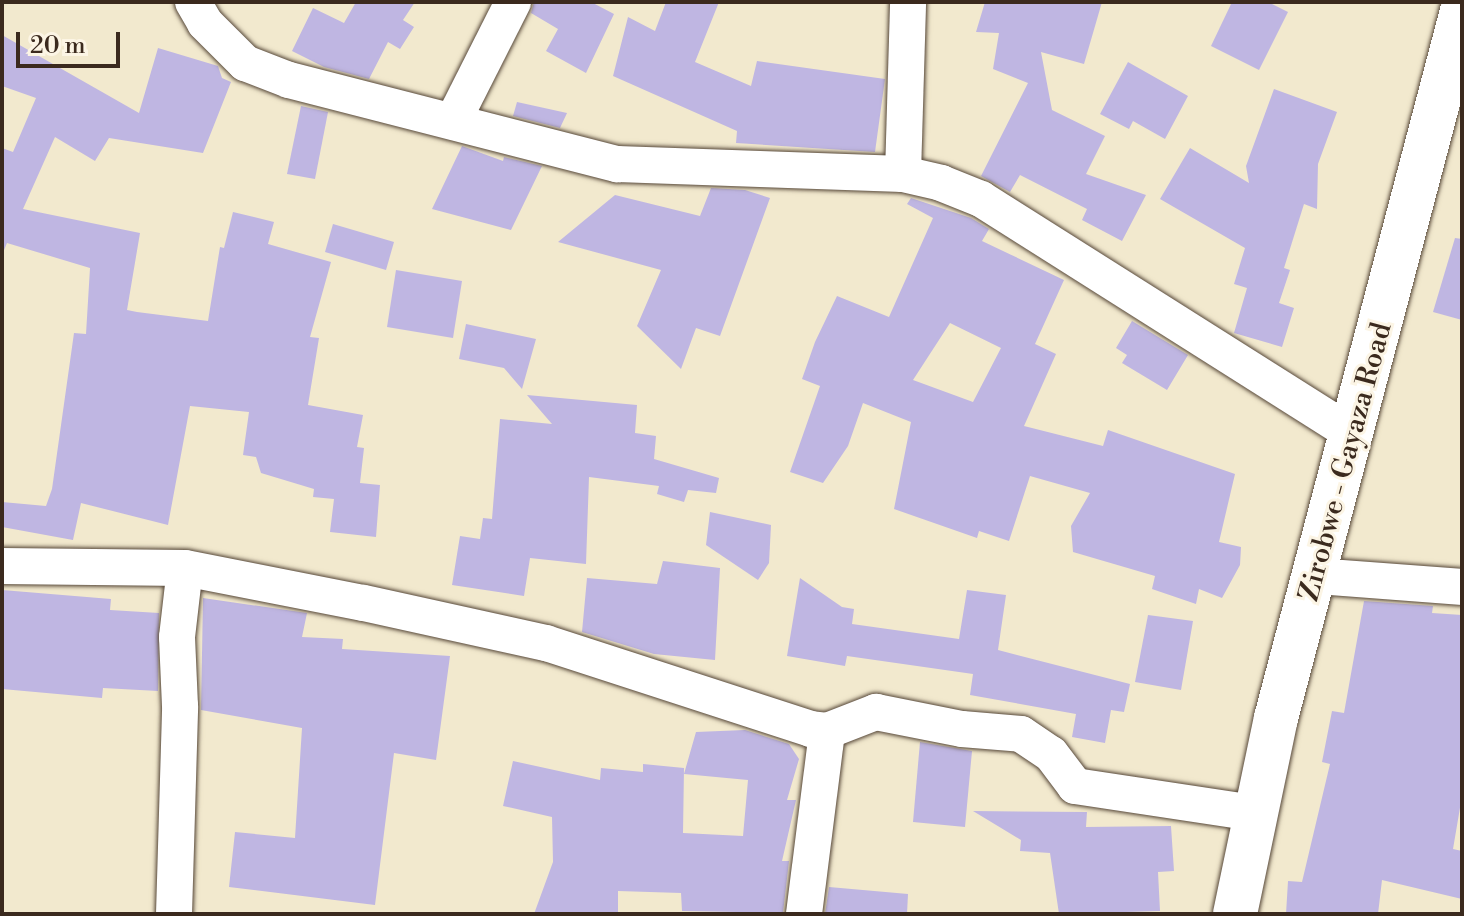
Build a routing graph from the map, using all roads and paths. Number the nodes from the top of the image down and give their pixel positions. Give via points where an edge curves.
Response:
1 (193, 2) edge
2 (513, 2) edge
3 (908, 2) edge
4 (1462, 11) edge
5 (453, 121) junction
6 (903, 174) junction
7 (1353, 434) junction
8 (2, 566) edge
9 (185, 568) junction
10 (1316, 576) junction
11 (1462, 587) edge
12 (827, 731) junction
13 (1254, 813) junction
14 (174, 914) edge
15 (804, 914) edge
16 (1235, 914) edge

1 - 5 street via 205,23 245,63 289,80
2 - 5 street
3 - 6 street
4 - 7 street, Zirobwe - Gayaza Road
5 - 6 street via 617,164
6 - 7 street via 981,199
7 - 10 street, Zirobwe - Gayaza Road
8 - 9 street
9 - 12 street via 546,643
9 - 14 street via 177,637
10 - 11 street
10 - 13 street, Zirobwe - Gayaza Road
12 - 13 street via 876,712 1021,734 1051,754 1075,786
12 - 15 street
13 - 16 street, Zirobwe - Gayaza Road

